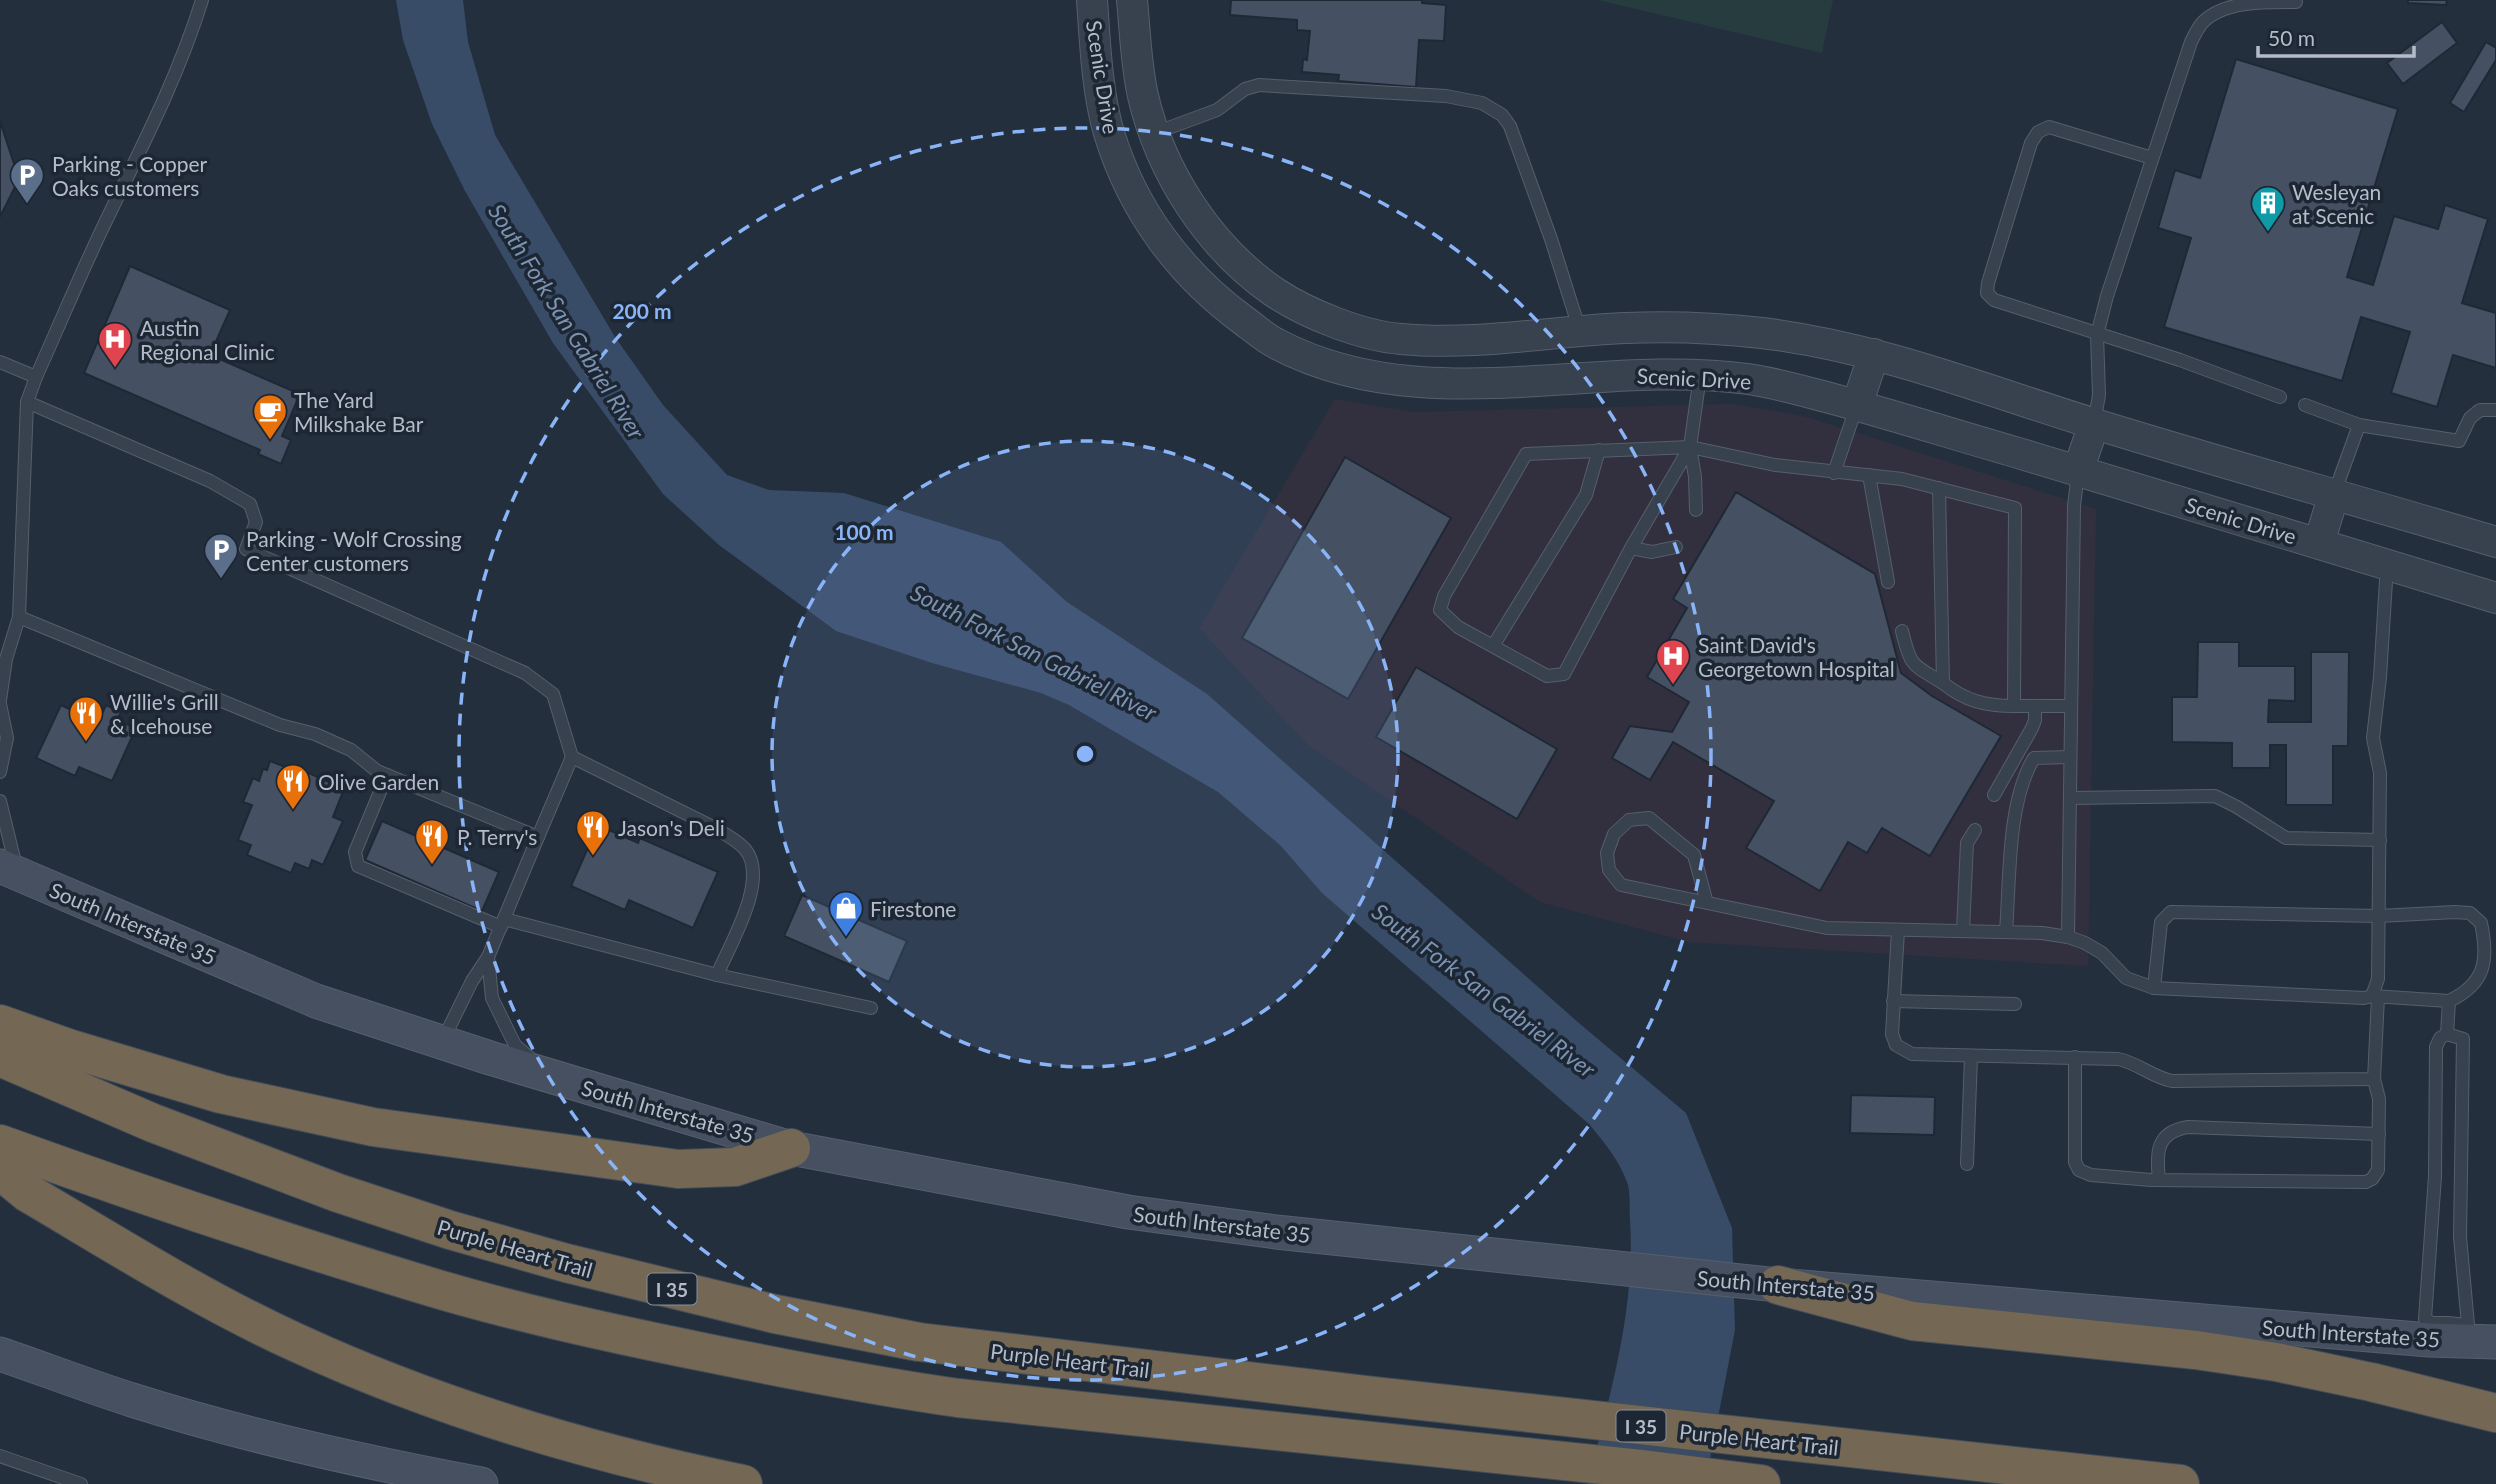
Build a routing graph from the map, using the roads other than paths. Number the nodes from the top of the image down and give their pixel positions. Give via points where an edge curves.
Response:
1 (202, 0) edge
2 (1092, 0) edge
3 (1132, 0) edge
4 (2296, 2) dead end
5 (1155, 133) junction
6 (2152, 158) junction
7 (1706, 328) junction
8 (1580, 331) junction
9 (2097, 335) junction
10 (1874, 354) junction
11 (0, 362) edge
12 (1700, 376) junction
13 (36, 377) junction
14 (2280, 397) dead end
15 (27, 402) junction
16 (1857, 405) junction
17 (2305, 405) dead end
18 (2496, 410) edge
19 (2094, 424) junction
20 (2359, 425) junction
21 (1689, 447) junction
22 (1599, 450) junction
23 (2078, 471) junction
24 (1834, 473) junction
25 (1869, 475) junction
26 (1938, 488) junction
27 (2334, 494) junction
28 (1696, 510) dead end
29 (2495, 539) edge
30 (2319, 543) junction
31 (1676, 547) dead end
32 (1631, 548) junction
33 (2387, 565) junction
34 (1888, 582) dead end
35 (2496, 598) edge
36 (19, 617) junction
37 (1902, 631) dead end
38 (1493, 646) junction
39 (1943, 683) junction
40 (0, 702) edge
41 (2014, 706) junction
42 (2035, 706) junction
43 (2071, 706) junction
44 (572, 757) junction
45 (2070, 757) junction
46 (0, 772) edge
47 (387, 775) junction
48 (1994, 795) dead end
49 (2070, 798) junction
50 (0, 801) edge
51 (1975, 830) dead end
52 (538, 837) junction
53 (2380, 840) junction
54 (9, 870) edge
55 (1707, 902) junction
56 (2379, 916) junction
57 (502, 923) junction
58 (1898, 930) junction
59 (1963, 931) junction
60 (2006, 932) junction
61 (2068, 937) junction
62 (488, 957) junction
63 (717, 975) junction
64 (2154, 988) junction
65 (2375, 997) junction
66 (1893, 1001) junction
67 (2449, 1001) junction
68 (2015, 1004) dead end
69 (871, 1008) dead end
70 (0, 1024) edge
71 (2448, 1034) junction
72 (441, 1043) junction
73 (1971, 1056) junction
74 (0, 1057) edge
75 (2075, 1058) junction
76 (551, 1077) junction
77 (2374, 1079) junction
78 (2379, 1134) junction
79 (0, 1144) edge
80 (790, 1148) junction
81 (1967, 1164) dead end
82 (0, 1170) edge
83 (2159, 1180) junction
84 (1778, 1285) junction
85 (2447, 1332) junction
86 (2496, 1342) edge
87 (0, 1354) edge
88 (2496, 1413) edge
89 (0, 1456) edge
90 (81, 1484) edge
91 (481, 1484) edge
92 (743, 1484) edge
93 (1761, 1484) edge
94 (2180, 1484) edge

1 - 13 lane via 146,138
2 - 12 street, Scenic Drive via 1108,131 1142,211 1199,285 1275,343 1315,360 1394,381 1442,384 1647,374
3 - 5 street, Scenic Drive via 1143,96
4 - 6 lane via 2244,5 2203,22 2191,41
5 - 8 street, Scenic Drive via 1192,210 1214,237 1276,293 1313,313 1399,339 1458,340
5 - 8 lane via 1217,110 1245,89 1259,85 1446,96 1482,103 1510,126
6 - 9 lane
6 - 9 lane via 2049,127 2038,132 2031,143 1987,293 1994,300
7 - 8 street, Scenic Drive
7 - 10 street, Scenic Drive
7 - 12 street
9 - 14 lane
9 - 19 lane via 2099,395
10 - 16 street
10 - 19 street, Scenic Drive
11 - 13 lane
12 - 16 street, Scenic Drive via 1748,379
12 - 21 lane
13 - 15 lane
15 - 36 lane
15 - 44 lane via 210,481 250,505 256,522 246,549 525,673 553,694
16 - 23 street, Scenic Drive
16 - 24 lane
17 - 20 lane
18 - 20 lane via 2480,410 2470,418 2459,441
19 - 23 street
19 - 27 street, Scenic Drive
20 - 27 lane
21 - 22 lane
21 - 24 lane
21 - 28 lane
21 - 32 lane
22 - 38 lane via 1586,495
22 - 38 lane via 1526,454 1444,596 1440,610 1458,627
23 - 30 street, Scenic Drive
23 - 43 lane
24 - 25 lane
25 - 26 lane
25 - 34 lane
26 - 39 lane
26 - 41 lane via 2015,508
27 - 29 street, Scenic Drive
27 - 30 street
30 - 33 street, Scenic Drive
31 - 32 lane via 1652,552
32 - 38 lane via 1564,674 1547,676
33 - 35 street, Scenic Drive
33 - 53 lane via 2373,738 2380,773
36 - 40 lane via 6,659
36 - 47 lane via 280,725 315,734 351,750
37 - 39 lane via 1909,660
39 - 41 lane via 1957,694 1990,706
40 - 46 lane via 7,738
41 - 42 lane
42 - 43 lane
42 - 48 lane via 2032,728
43 - 45 lane
44 - 52 lane
44 - 63 lane via 709,825 746,850 755,870 752,893
45 - 49 lane
45 - 60 lane via 2034,758 2023,779 2016,806
47 - 52 lane
47 - 57 lane via 355,852 358,866
49 - 53 lane via 2215,796 2286,838
49 - 61 lane
50 - 54 lane
51 - 59 lane via 1967,843
52 - 57 lane
53 - 56 lane
54 - 72 main road, South Interstate 35 via 316,1001
55 - 55 lane via 1621,885 1609,870 1607,853 1614,834 1629,820 1649,818 1694,855
55 - 58 lane via 1827,928
56 - 64 lane via 2171,912 2161,922
56 - 65 lane
56 - 67 lane via 2470,913 2481,923 2483,967 2472,987
57 - 62 lane
57 - 63 lane
58 - 59 lane
58 - 66 lane
59 - 60 lane
60 - 61 lane
61 - 64 lane via 2102,953 2126,978
62 - 72 lane
62 - 76 lane via 492,998 515,1045
63 - 69 lane
64 - 65 lane
65 - 67 lane
65 - 77 lane
66 - 68 lane
66 - 73 lane via 1892,1034 1899,1049 1925,1056
67 - 71 lane
70 - 80 highway via 221,1094 373,1127 678,1169 735,1167
71 - 85 lane via 2436,1047 2435,1176 2425,1319
71 - 85 lane via 2463,1039 2460,1237 2468,1325
72 - 76 main road, South Interstate 35
73 - 75 lane
73 - 81 lane
74 - 94 highway, Purple Heart Trail / I 35 via 153,1123 338,1193 566,1263 775,1314 919,1342
75 - 77 lane via 2129,1062 2172,1081
75 - 83 lane via 2076,1166 2091,1175
76 - 80 main road, South Interstate 35
77 - 78 lane
78 - 83 lane via 2378,1170 2366,1182
78 - 83 lane via 2176,1128 2158,1152
79 - 93 highway, Purple Heart Trail / I 35 via 412,1281 630,1337 902,1390
80 - 84 main road, South Interstate 35 via 1128,1212
82 - 92 highway via 28,1193 216,1303 382,1380 594,1449
84 - 85 main road, South Interstate 35
84 - 88 highway via 1912,1321 2262,1360
85 - 86 main road, South Interstate 35
87 - 91 main road via 232,1429 373,1464
89 - 90 lane

